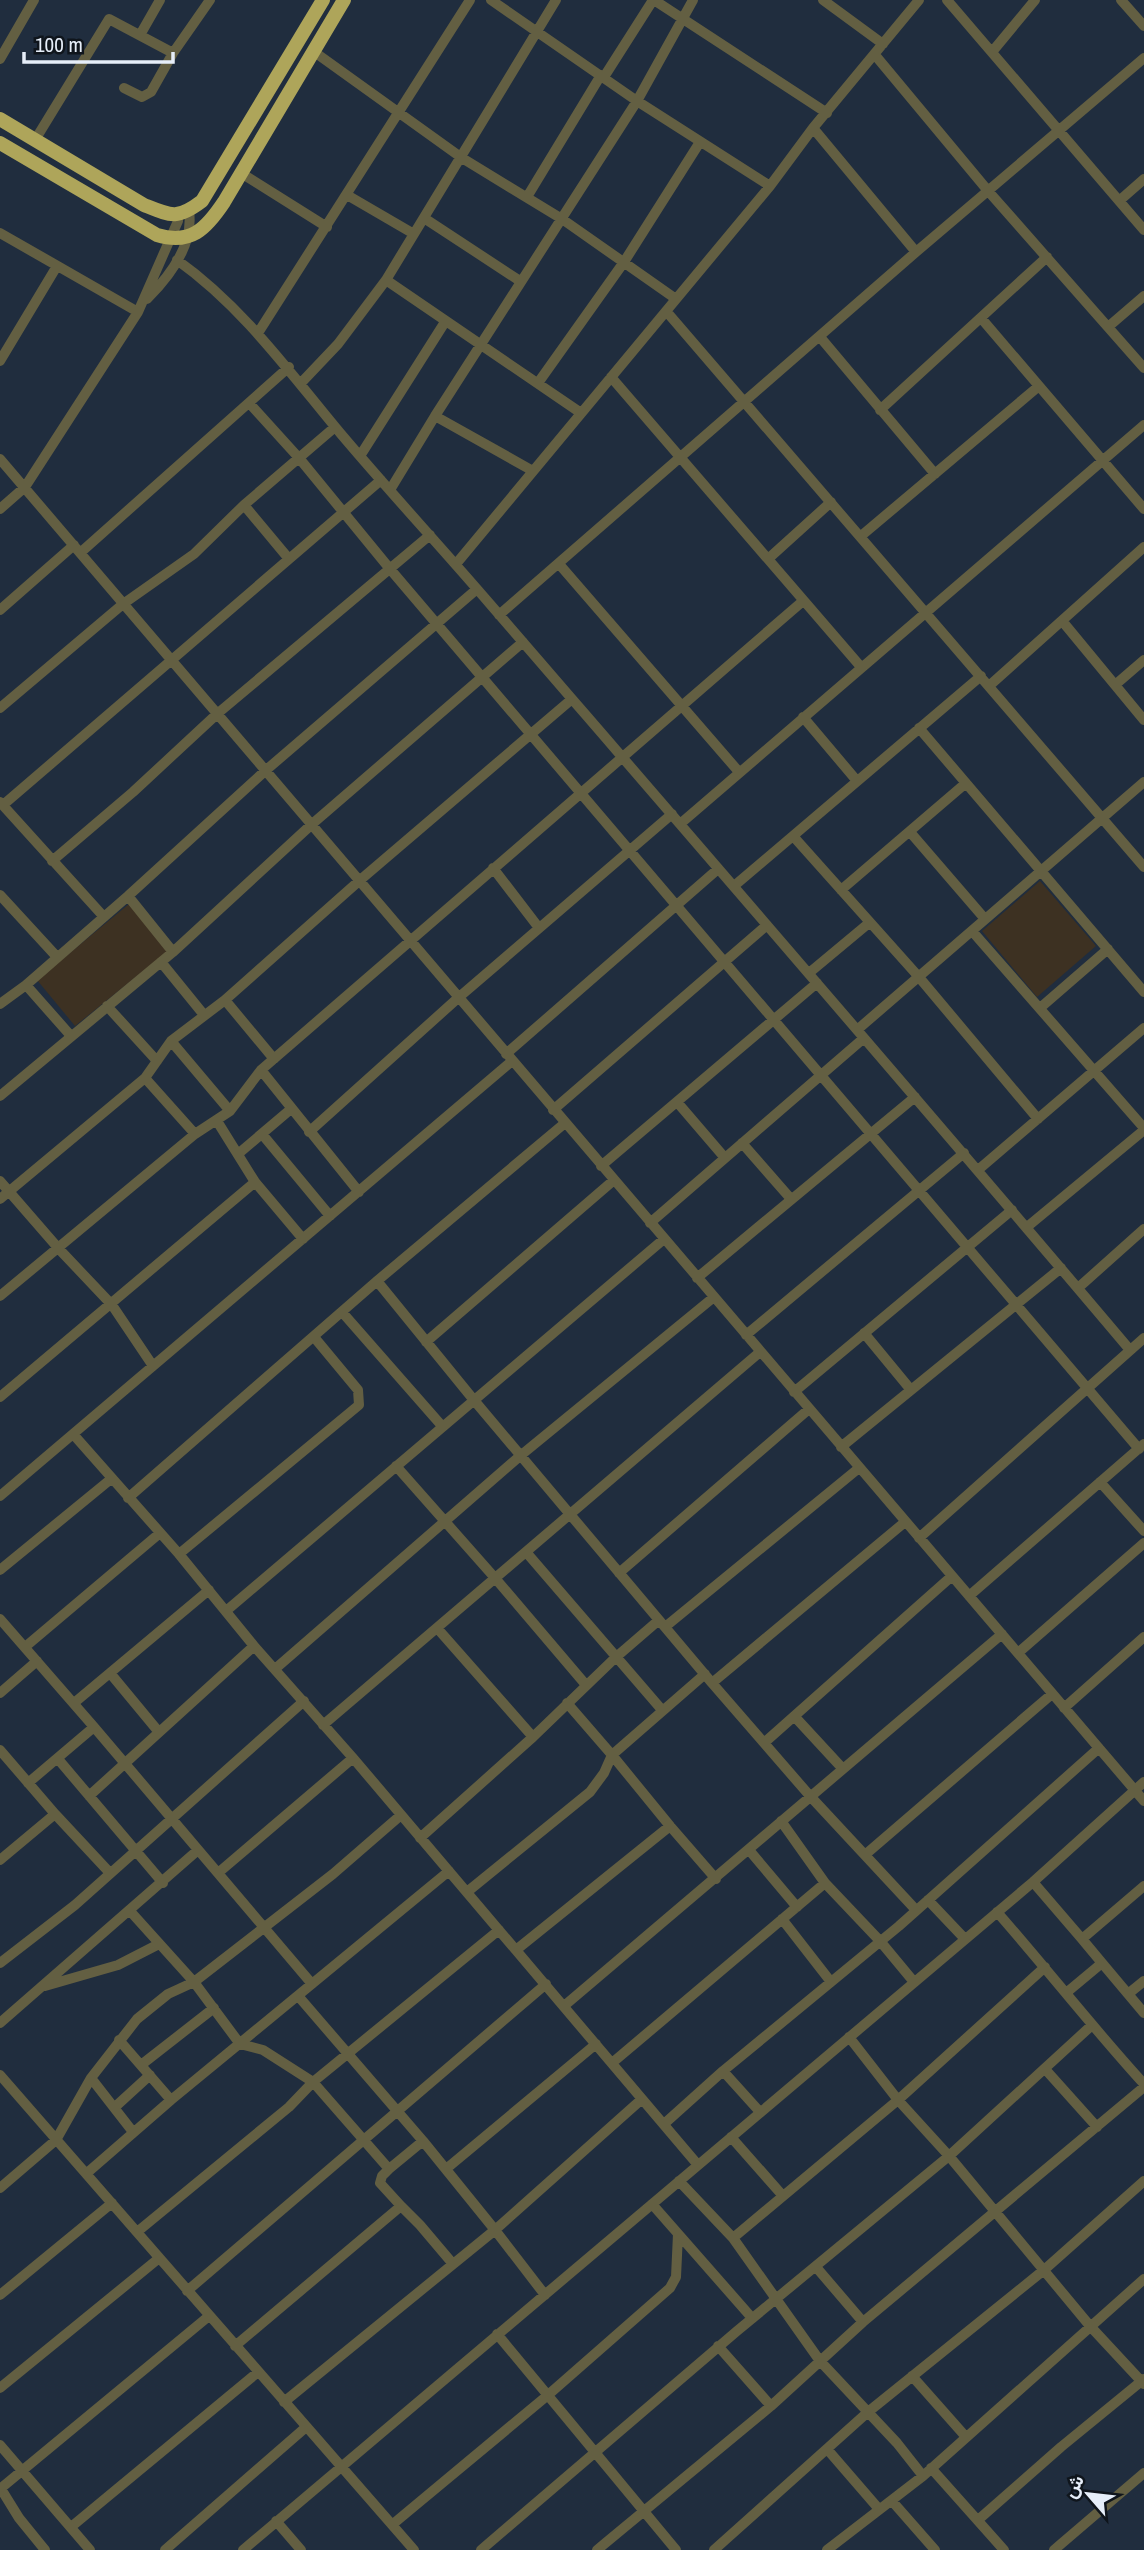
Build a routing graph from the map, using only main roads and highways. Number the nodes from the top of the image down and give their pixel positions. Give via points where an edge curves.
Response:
1 (323, 0) edge
2 (344, 0) edge
3 (0, 119) edge
4 (0, 143) edge

1 - 3 highway via 202,201 183,213 144,205
2 - 4 highway via 213,218 195,234 170,239 142,228

